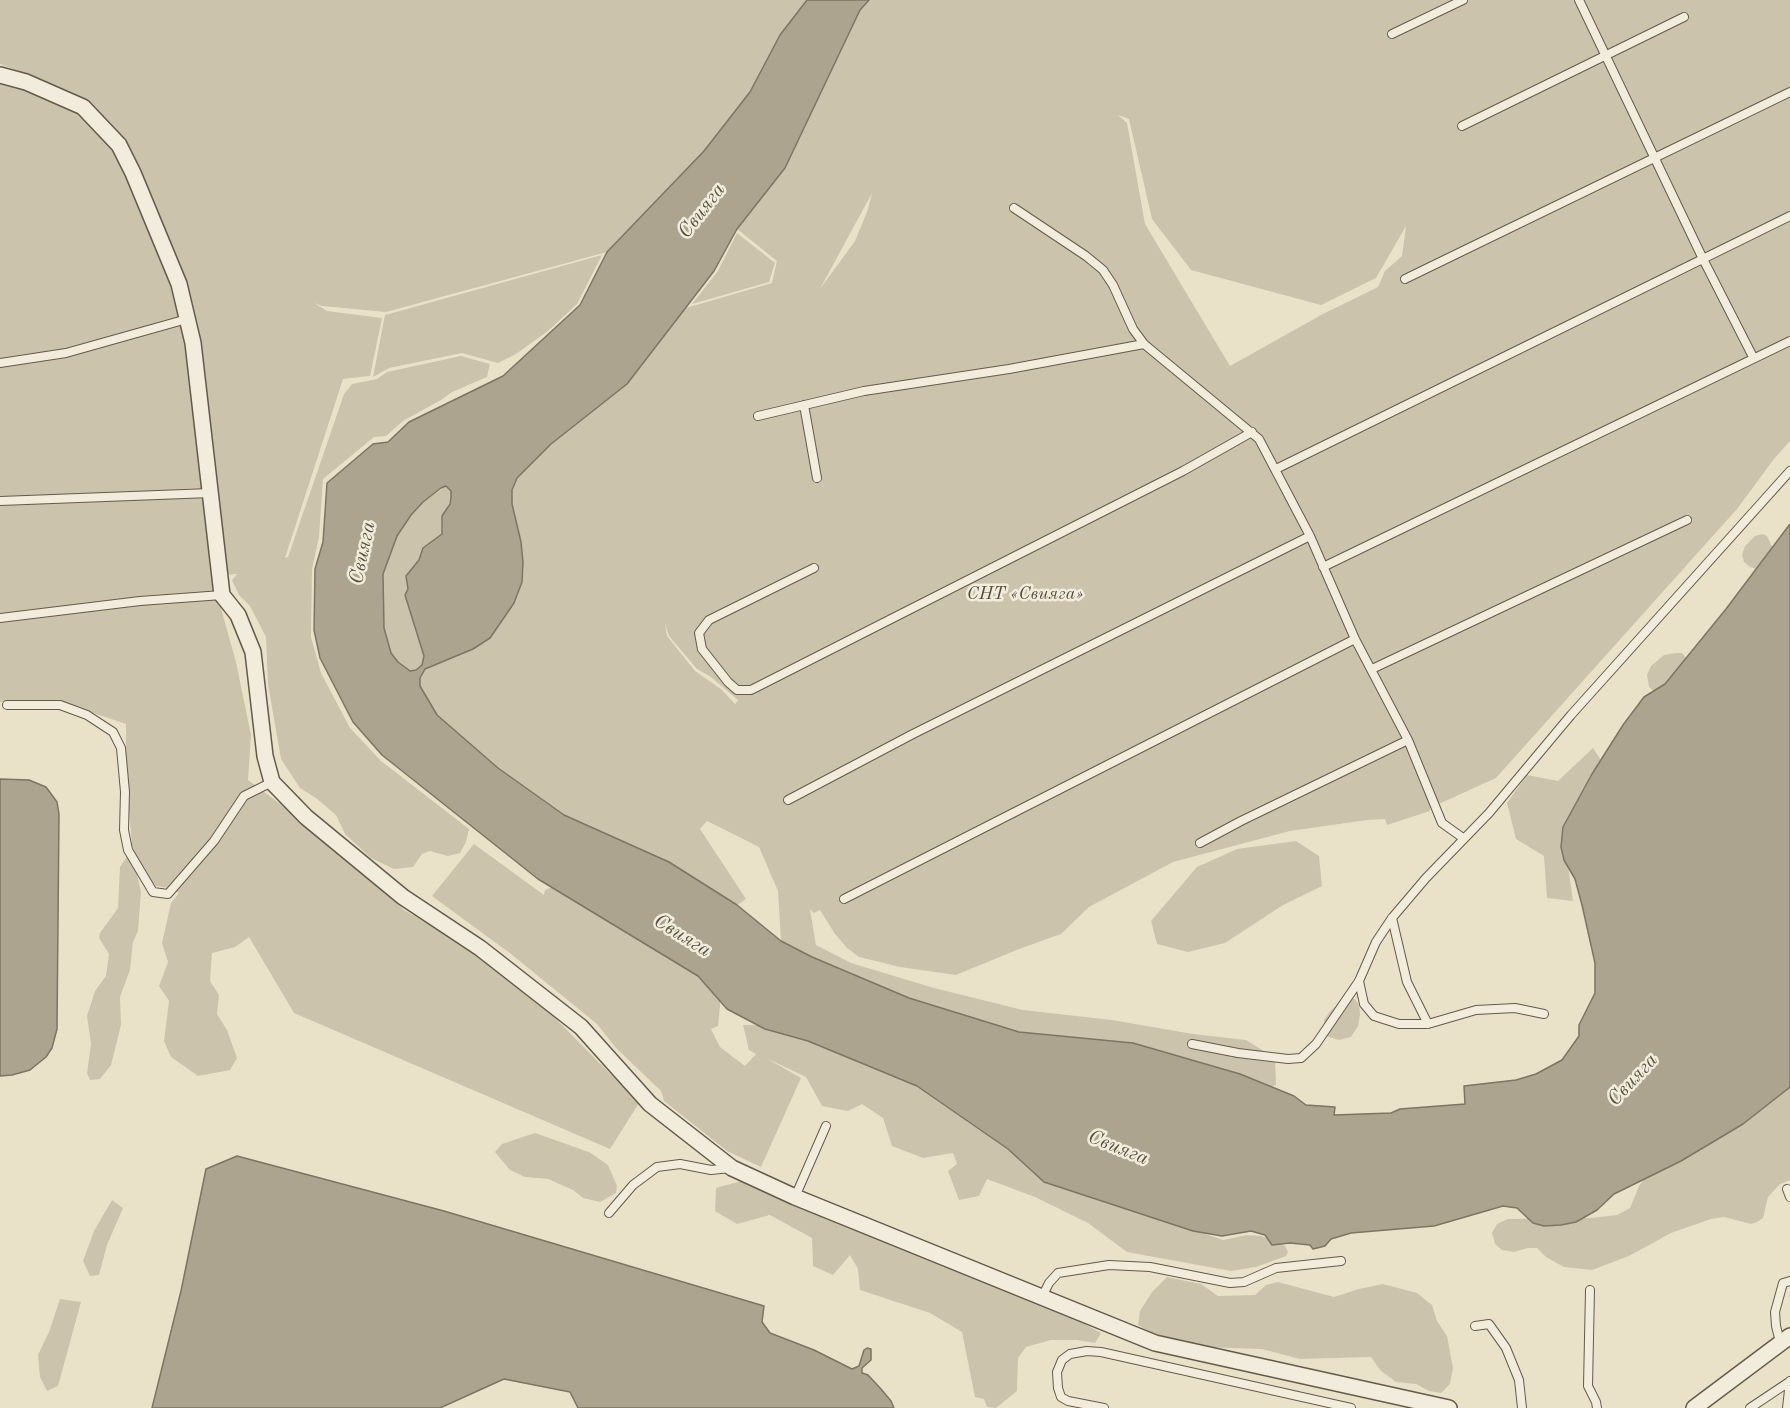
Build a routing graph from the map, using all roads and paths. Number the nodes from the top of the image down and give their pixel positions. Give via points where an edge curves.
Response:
1 (1463, 0) edge
2 (1579, 0) edge
3 (1684, 17) dead end
4 (1392, 34) dead end
5 (1605, 56) junction
6 (0, 75) edge
7 (1790, 92) edge
8 (1462, 126) dead end
9 (1654, 157) junction
10 (1014, 207) dead end
11 (1790, 216) edge
12 (1703, 259) junction
13 (1405, 279) dead end
14 (187, 319) junction
15 (1790, 341) edge
16 (1144, 344) junction
17 (1753, 357) junction
18 (0, 363) edge
19 (804, 405) junction
20 (758, 416) dead end
21 (1252, 432) junction
22 (1276, 469) junction
23 (1790, 471) edge
24 (818, 478) dead end
25 (211, 493) junction
26 (0, 501) edge
27 (1687, 520) dead end
28 (1310, 536) junction
29 (1323, 567) junction
30 (814, 568) dead end
31 (222, 596) junction
32 (0, 618) edge
33 (1356, 639) junction
34 (1371, 669) junction
35 (7, 705) dead end
36 (1408, 740) junction
37 (272, 782) junction
38 (788, 800) dead end
39 (1463, 838) junction
40 (1200, 843) dead end
41 (844, 899) dead end
42 (1392, 918) junction
43 (1359, 981) junction
44 (1544, 1014) dead end
45 (1428, 1024) junction
46 (1192, 1044) dead end
47 (826, 1126) dead end
48 (732, 1168) junction
49 (795, 1197) junction
50 (609, 1213) dead end
51 (1341, 1261) dead end
52 (1790, 1281) edge
53 (1590, 1290) dead end
54 (1042, 1297) junction
55 (1475, 1326) dead end
56 (1785, 1339) edge
57 (1789, 1381) edge
58 (1413, 1404) edge
59 (1104, 1408) edge
60 (1351, 1408) edge
61 (1449, 1408) edge
62 (1522, 1408) edge
63 (1597, 1408) edge
64 (1694, 1408) edge
65 (1750, 1408) edge
66 (1786, 1408) edge

1 - 4 lane
2 - 5 lane
3 - 5 lane
5 - 8 lane
5 - 9 lane
6 - 14 street via 83,107 119,145 179,284
7 - 9 lane
9 - 12 lane
9 - 13 lane
10 - 16 lane via 1103,270
11 - 12 lane
12 - 17 lane
12 - 22 lane
14 - 18 lane via 66,353
14 - 25 street
15 - 17 lane
16 - 19 lane via 864,391
16 - 21 lane
17 - 29 lane
19 - 20 lane
19 - 24 lane
21 - 22 lane
21 - 30 lane via 1183,471 751,690 737,690 702,649 699,633 710,620
22 - 28 lane
23 - 39 lane
25 - 26 lane
25 - 31 street
27 - 34 lane
28 - 29 lane
28 - 38 lane
29 - 33 lane
31 - 32 lane via 140,601
31 - 37 street via 238,615 253,652 265,756
33 - 34 lane
33 - 41 lane
34 - 36 lane
35 - 37 lane via 60,705 87,715 112,732 121,748 128,850 153,892 168,894 214,841 244,796
36 - 39 lane via 1442,823
36 - 40 lane
37 - 48 street via 306,817 403,897 480,948 581,1027 650,1104
39 - 42 lane
42 - 43 lane via 1376,942
42 - 45 lane via 1407,982
43 - 45 lane via 1364,1004 1374,1016 1399,1024
43 - 46 lane via 1316,1044 1301,1058 1238,1053
44 - 45 lane via 1515,1008 1476,1010
47 - 49 lane
48 - 49 street
48 - 50 lane via 711,1170 680,1164 657,1167 633,1185
49 - 54 street
51 - 54 lane via 1276,1268 1230,1283 1150,1267 1109,1265 1058,1273
52 - 56 lane via 1783,1283 1775,1312 1776,1326
53 - 63 lane via 1587,1386
54 - 58 street via 1155,1343
55 - 62 lane via 1489,1324 1506,1348 1519,1380
56 - 64 street
57 - 65 lane
57 - 66 lane
58 - 61 street
59 - 60 lane via 1061,1397 1056,1372 1070,1354 1101,1352

